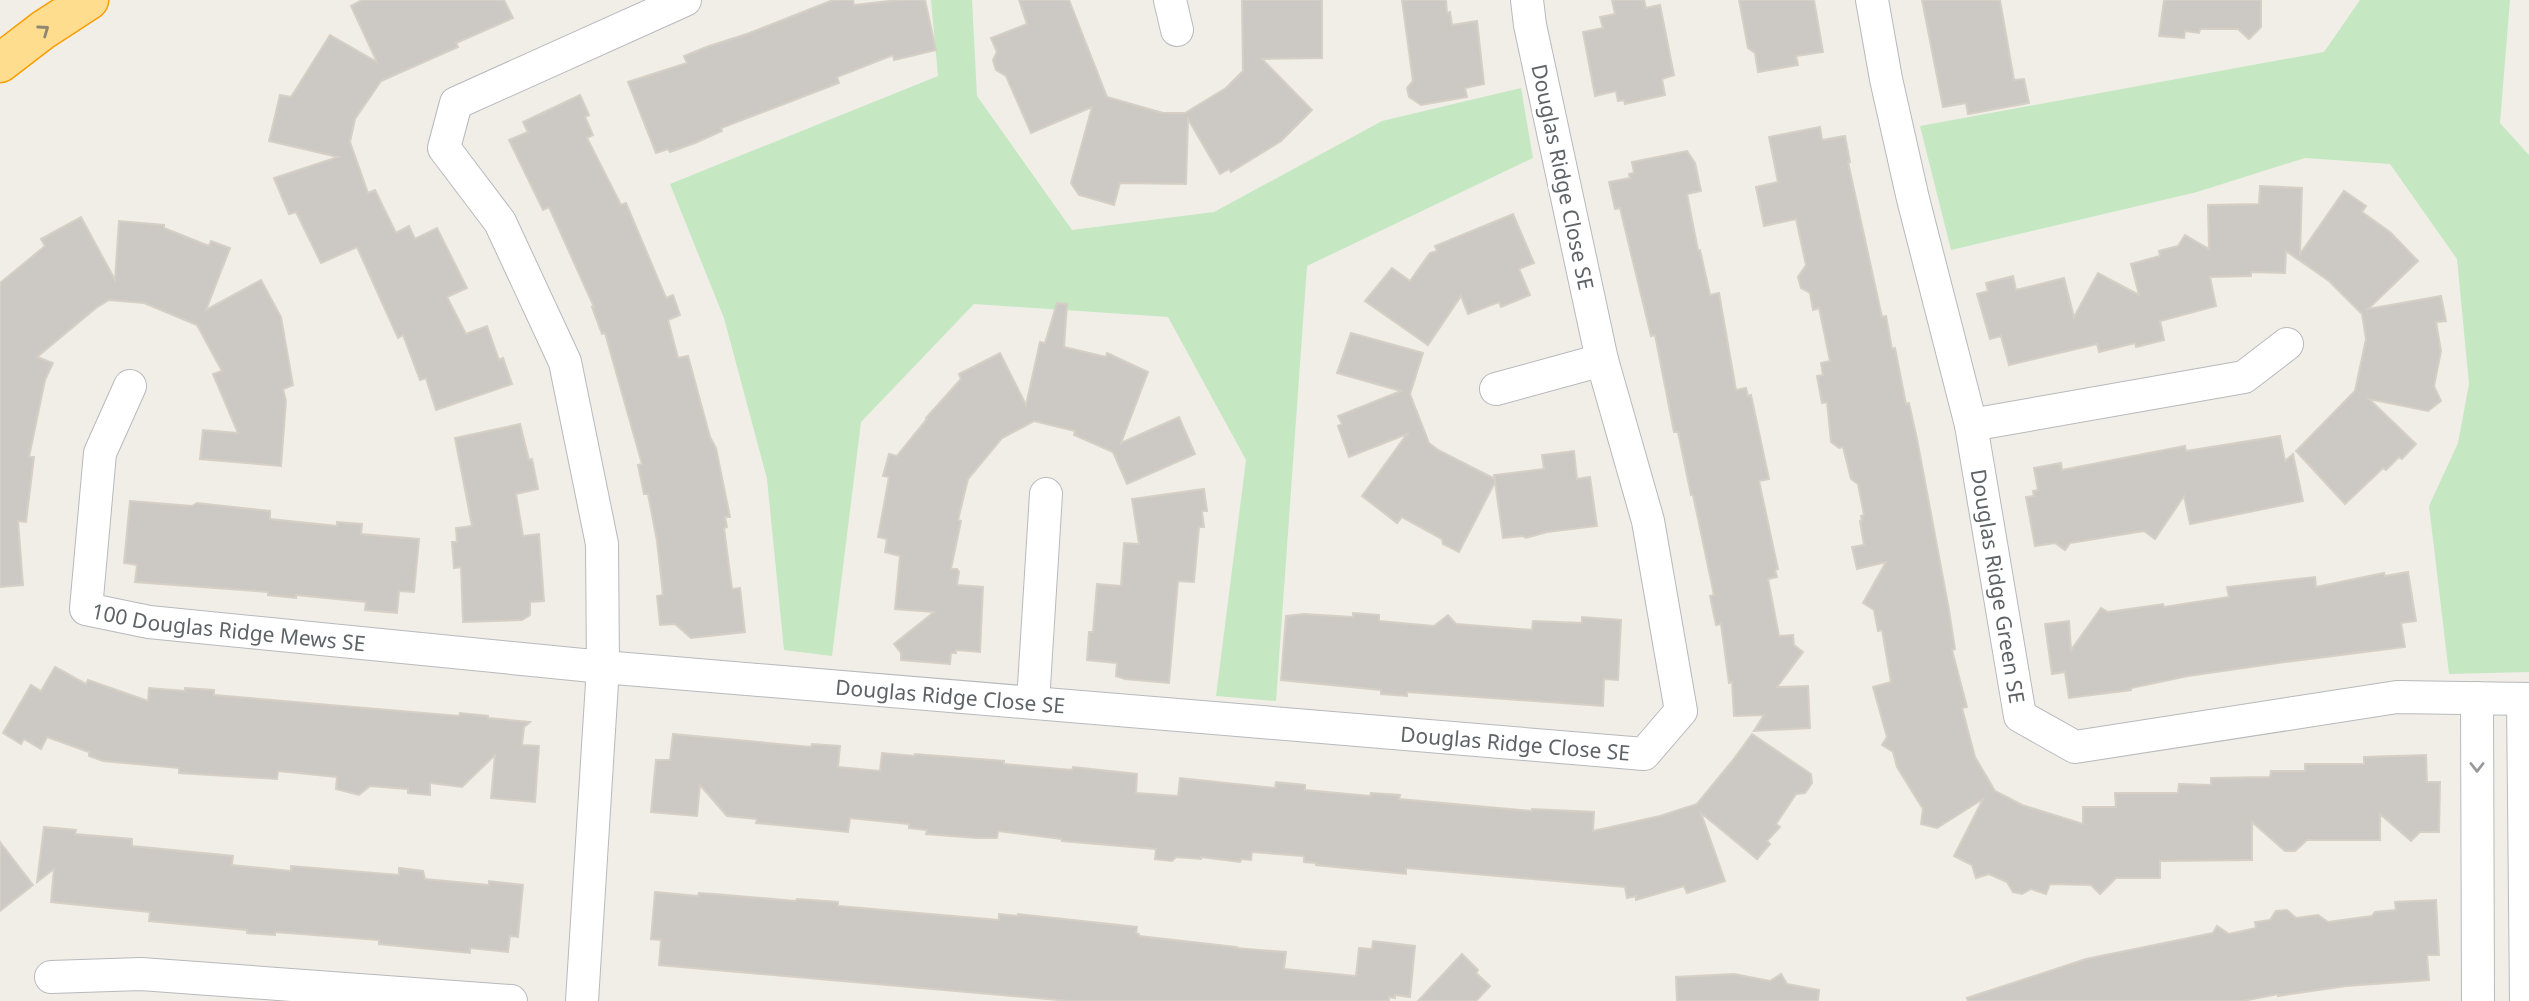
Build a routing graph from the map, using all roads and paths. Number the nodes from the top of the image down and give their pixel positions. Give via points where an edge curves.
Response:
1 (89, 0) edge
2 (685, 0) edge
3 (1170, 0) edge
4 (1527, 0) edge
5 (1872, 0) edge
6 (1177, 30) dead end
7 (0, 63) edge
8 (2287, 344) dead end
9 (1602, 360) junction
10 (130, 386) dead end
11 (1496, 388) dead end
12 (1971, 425) junction
13 (1046, 494) dead end
14 (603, 667) junction
15 (2477, 698) junction
16 (2526, 699) edge
17 (1033, 702) junction
18 (51, 977) dead end
19 (511, 1001) edge
20 (582, 1001) edge
21 (2478, 1001) edge
22 (2526, 1001) edge

7 -> 1 highway
2 - 14 street via 456,103 444,148 500,222 565,362 602,544
3 - 6 street
4 - 9 street, Douglas Ridge Close SE
5 - 12 street, Douglas Ridge Green SE via 1913,199
8 - 12 street via 2244,377
9 - 11 street
9 - 17 street, Douglas Ridge Close SE via 1648,521 1681,711 1644,754
10 - 14 street, 100 Douglas Ridge Mews SE via 100,453 86,609 149,622
12 - 15 street, Douglas Ridge Green SE via 2020,716 2075,747 2397,697
13 - 17 street
14 - 17 street, Douglas Ridge Close SE
14 - 20 street
15 - 16 street, Douglas Ridge Green SE
15 -> 21 street
16 - 22 street, Douglas Ridge Green SE
18 - 19 street via 141,974

